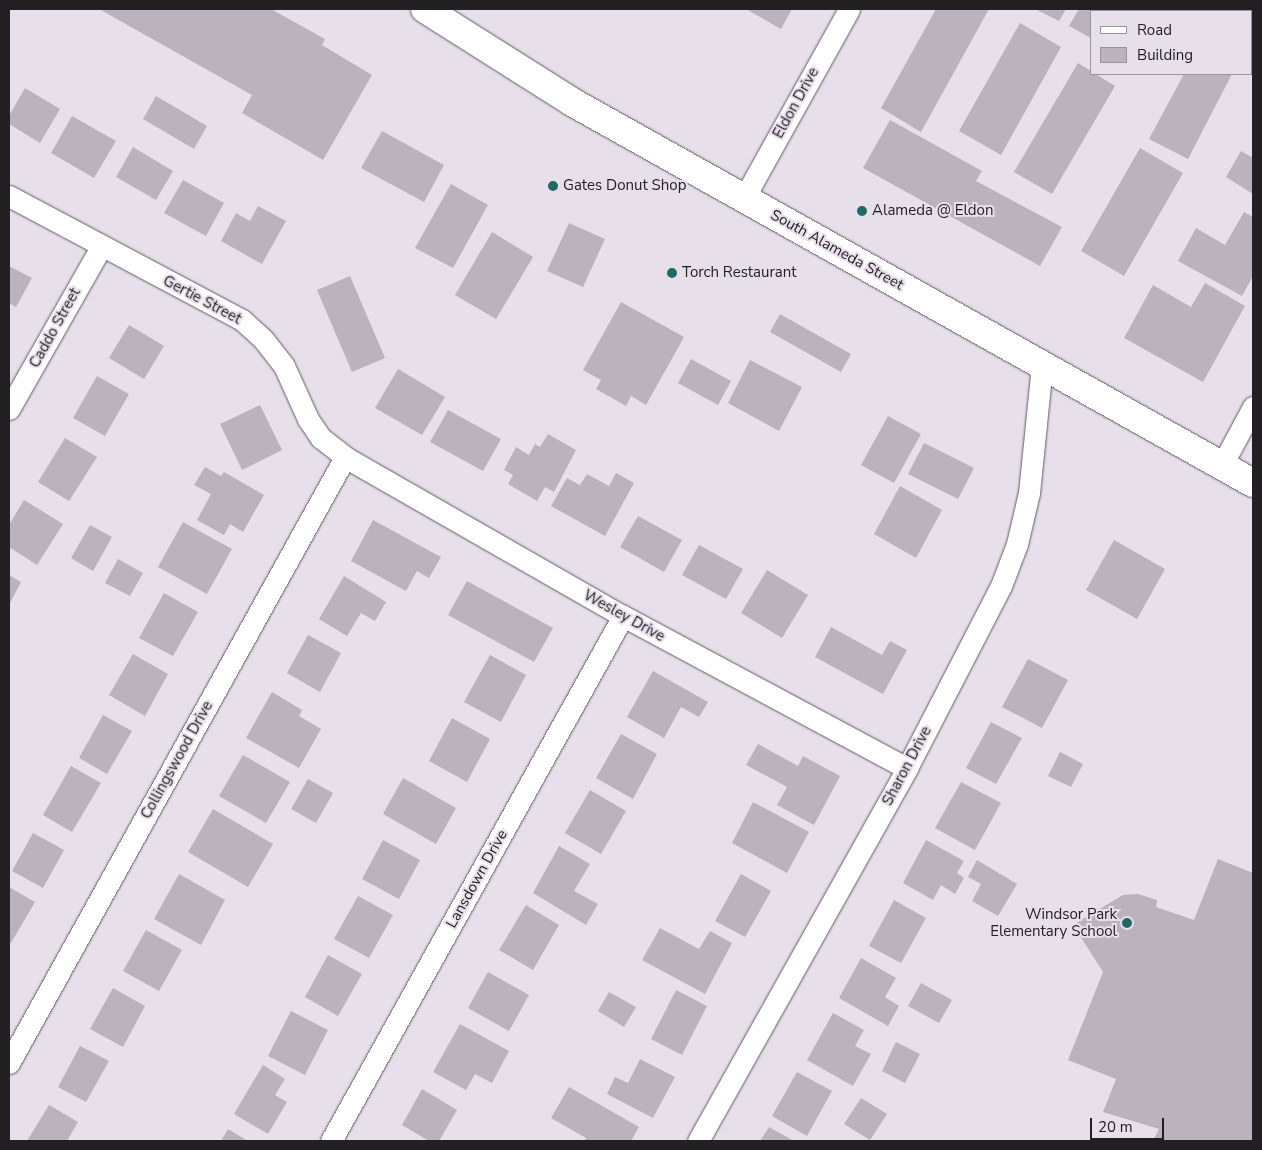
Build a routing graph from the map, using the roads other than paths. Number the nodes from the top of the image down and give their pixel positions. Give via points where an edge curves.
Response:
1 (425, 9) edge
2 (849, 9) edge
3 (9, 196) edge
4 (744, 198) junction
5 (100, 247) junction
6 (1042, 365) junction
7 (1253, 407) edge
8 (9, 409) edge
9 (345, 457) junction
10 (1222, 465) junction
11 (1253, 483) edge
12 (623, 616) junction
13 (908, 768) junction
14 (9, 1063) edge
15 (331, 1141) edge
16 (698, 1141) edge

1 - 4 main road, South Alameda Street via 572,102
2 - 4 street, Eldon Drive
3 - 5 street, Gertie Street
4 - 6 main road, South Alameda Street
5 - 8 street, Caddo Street
5 - 9 street, Gertie Street via 242,320 263,339 284,366 308,419 321,438
6 - 10 main road, South Alameda Street
6 - 13 street, Sharon Drive via 1037,441 1017,544 1001,586
7 - 10 street
9 - 12 street, Wesley Drive
9 - 14 street, Collingswood Drive
10 - 11 main road, South Alameda Street
12 - 13 street, Wesley Drive
12 - 15 street, Lansdown Drive
13 - 16 street, Sharon Drive

